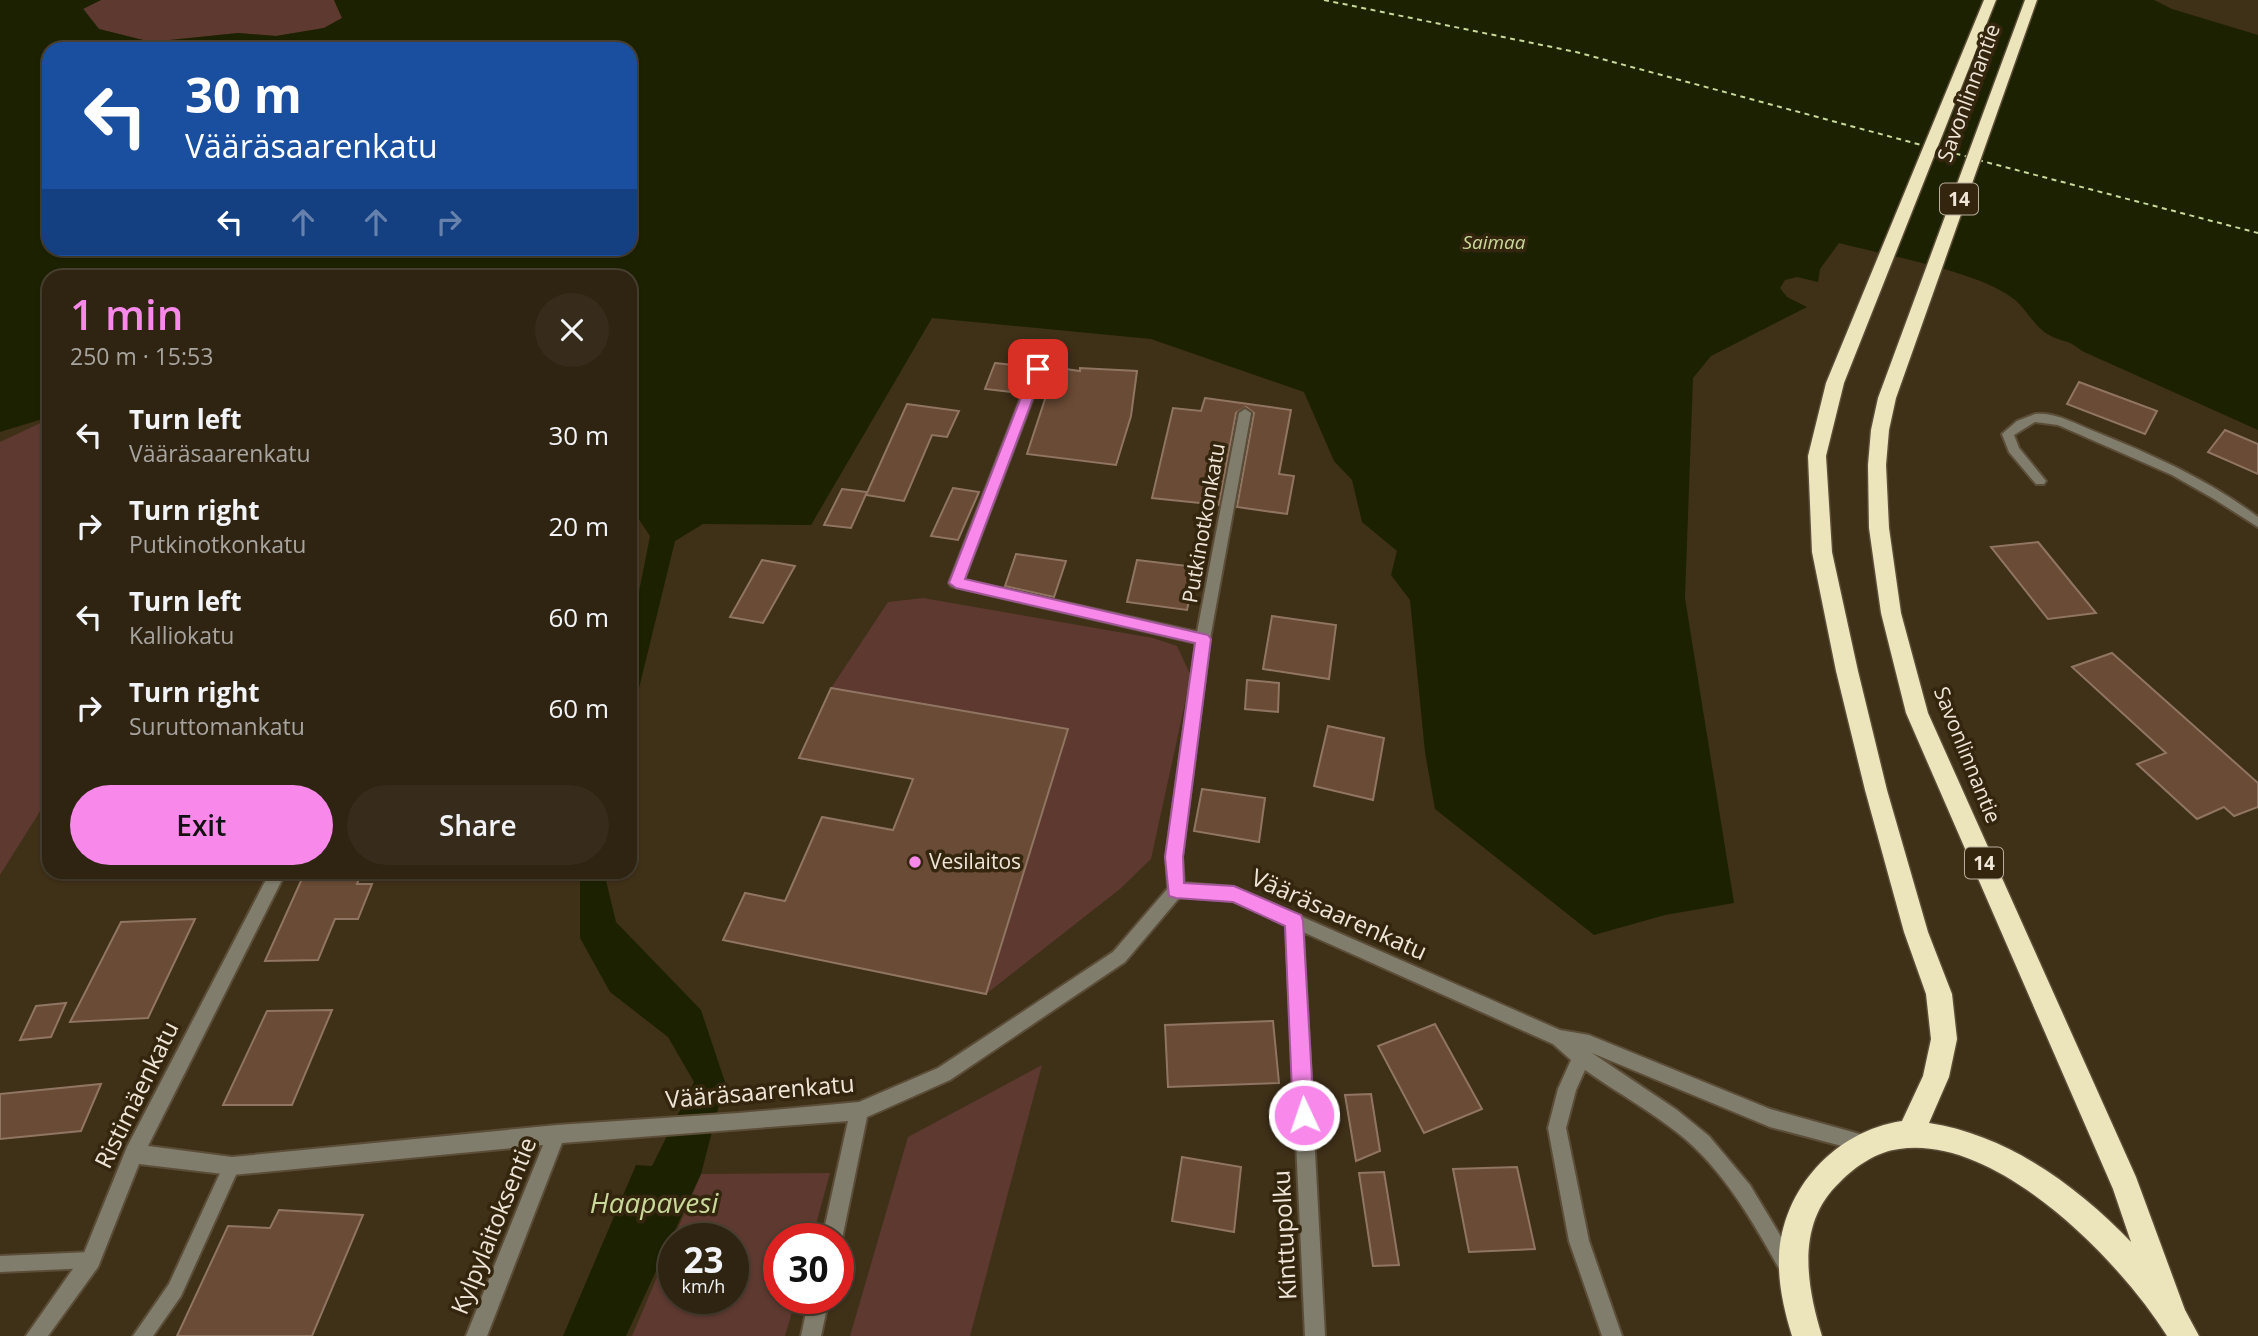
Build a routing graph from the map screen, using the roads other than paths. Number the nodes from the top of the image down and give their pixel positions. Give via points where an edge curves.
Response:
1 (1990, 0) edge
2 (2031, 0) edge
3 (1038, 369) dead end
4 (1245, 413) dead end
5 (2040, 481) dead end
6 (2258, 523) edge
7 (1203, 639) junction
8 (274, 879) edge
9 (1176, 890) junction
10 (1294, 921) junction
11 (1585, 1050) junction
12 (859, 1111) junction
13 (1911, 1133) junction
14 (557, 1134) junction
15 (1868, 1144) junction
16 (134, 1154) junction
17 (232, 1166) junction
18 (835, 1223) edge
19 (91, 1260) junction
20 (0, 1264) edge
21 (1792, 1270) junction
22 (816, 1314) edge
23 (2177, 1323) edge
24 (36, 1336) edge
25 (142, 1336) edge
26 (476, 1336) edge
27 (811, 1336) edge
28 (1315, 1336) edge
29 (1612, 1336) edge
30 (1807, 1336) edge

1 - 13 highway, Savonlinnantie / 14 via 1835,383 1817,456 1822,552 1876,790 1916,932 1939,994 1944,1039 1936,1077
2 - 23 highway, Savonlinnantie / 14 via 1886,398 1878,465 1879,528 1891,614 1917,713 2126,1187
3 - 7 street via 956,583
4 - 7 street, Putkinotkonkatu
5 - 6 street via 2013,449 2008,434 2020,423 2047,418 2176,473
7 - 9 street, Putkinotkonkatu via 1174,857
8 - 16 street, Ristimäenkatu
9 - 10 street, Vääräsaarenkatu via 1234,894
9 - 12 street, Vääräsaarenkatu via 1119,957 944,1074
10 - 11 street, Vääräsaarenkatu
10 - 28 street, Kinttupolku
11 - 15 street via 1770,1118
11 - 21 street via 1686,1128 1720,1161 1746,1193
11 - 29 street via 1567,1089 1557,1128 1579,1241
12 - 14 street, Vääräsaarenkatu
12 - 18 street
13 - 15 highway, 14
13 - 23 highway, 14 via 1982,1149 2028,1174 2082,1214 2125,1258
14 - 17 street, Vääräsaarenkatu
14 - 26 street, Kylpylaitoksentie
15 - 21 highway, 14 via 1831,1169 1809,1197 1796,1228
16 - 17 street, Vääräsaarenkatu
16 - 19 street, Ristimäenkatu
17 - 25 lane via 175,1290
19 - 20 lane
19 - 24 street, Ristimäenkatu
21 - 30 highway, 14
22 - 27 street

